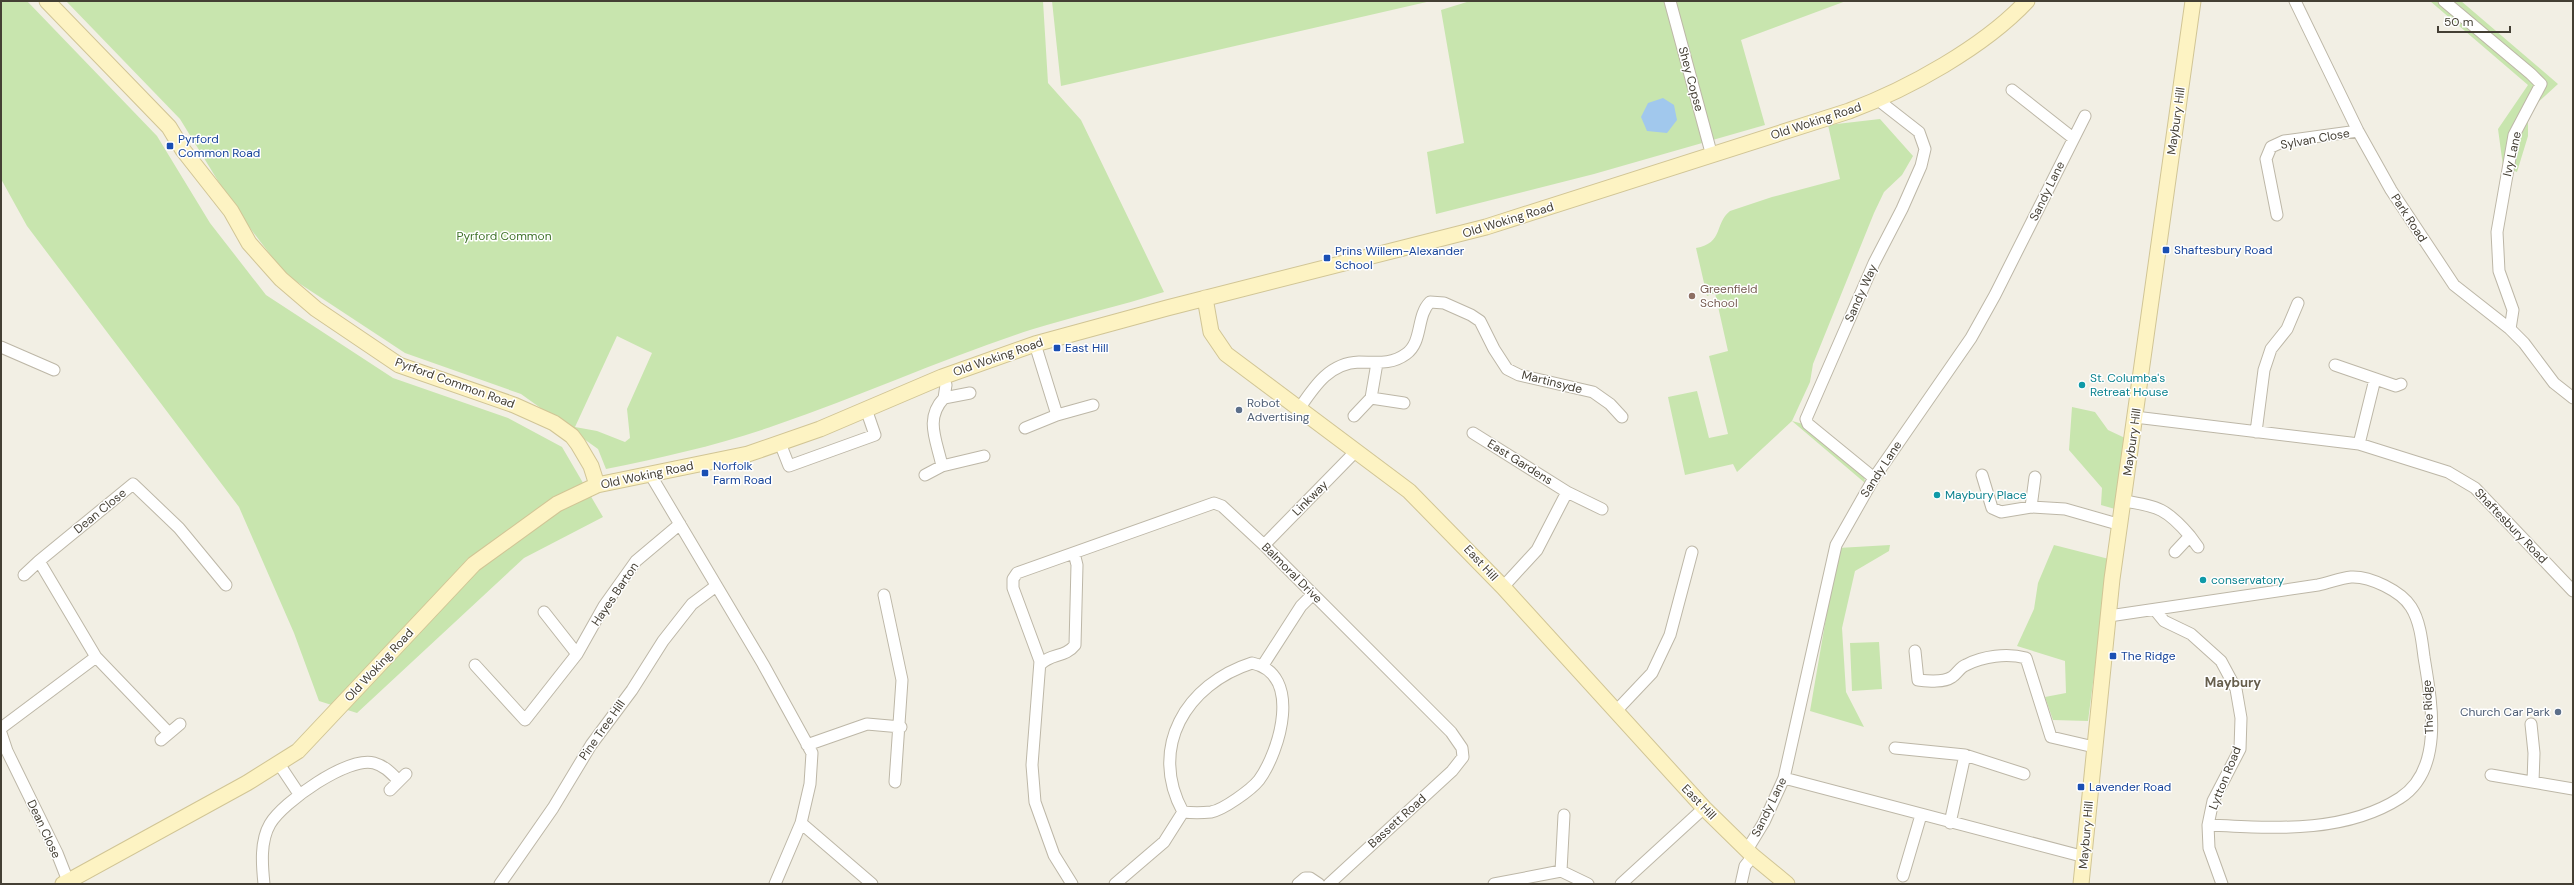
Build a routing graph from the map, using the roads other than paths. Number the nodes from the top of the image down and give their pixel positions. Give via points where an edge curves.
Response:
1 (48, 1) edge
2 (1670, 1) edge
3 (2027, 1) edge
4 (2193, 1) edge
5 (2295, 1) edge
6 (2444, 1) edge
7 (2012, 90) dead end
8 (1878, 100) junction
9 (2084, 116) dead end
10 (2358, 131) junction
11 (2073, 138) junction
12 (1712, 156) junction
13 (2277, 215) dead end
14 (1205, 298) junction
15 (2298, 303) dead end
16 (2510, 329) junction
17 (1035, 344) junction
18 (1, 348) edge
19 (1377, 363) junction
20 (2335, 365) dead end
21 (54, 370) dead end
22 (942, 376) junction
23 (2375, 379) junction
24 (2401, 384) dead end
25 (970, 393) dead end
26 (944, 398) junction
27 (1371, 398) junction
28 (2573, 398) edge
29 (1404, 403) dead end
30 (1093, 405) dead end
31 (866, 409) junction
32 (1299, 409) junction
33 (1057, 415) junction
34 (1354, 416) dead end
35 (1622, 417) dead end
36 (2135, 417) junction
37 (1025, 428) dead end
38 (2256, 432) junction
39 (1473, 433) dead end
40 (780, 443) junction
41 (2360, 444) junction
42 (1356, 451) junction
43 (984, 456) dead end
44 (942, 466) junction
45 (650, 474) junction
46 (925, 475) dead end
47 (1982, 476) dead end
48 (2035, 477) dead end
49 (1874, 478) junction
50 (597, 486) junction
51 (1567, 492) junction
52 (2124, 501) junction
53 (2031, 507) junction
54 (1602, 509) dead end
55 (680, 524) junction
56 (2120, 525) junction
57 (2190, 536) junction
58 (1264, 545) junction
59 (2198, 547) dead end
60 (1074, 552) junction
61 (1692, 552) dead end
62 (2175, 552) dead end
63 (39, 561) junction
64 (24, 575) dead end
65 (226, 584) dead end
66 (716, 586) junction
67 (1503, 587) junction
68 (2573, 591) edge
69 (1313, 594) junction
70 (884, 595) dead end
71 (2155, 610) junction
72 (544, 612) dead end
73 (2109, 616) junction
74 (1915, 651) dead end
75 (576, 654) junction
76 (96, 657) junction
77 (1040, 664) junction
78 (475, 665) dead end
79 (1263, 665) junction
80 (1616, 711) junction
81 (180, 724) dead end
82 (2531, 724) dead end
83 (901, 727) junction
84 (1, 728) edge
85 (1, 733) edge
86 (807, 745) junction
87 (2094, 747) junction
88 (1896, 748) dead end
89 (1965, 755) junction
90 (1463, 757) joint
91 (279, 764) junction
92 (2024, 774) dead end
93 (2491, 776) dead end
94 (1784, 778) junction
95 (895, 782) dead end
96 (2533, 782) junction
97 (2573, 789) edge
98 (390, 790) dead end
99 (299, 794) junction
100 (1704, 808) junction
101 (1183, 812) junction
102 (1564, 815) dead end
103 (1921, 815) junction
104 (801, 823) junction
105 (1950, 823) junction
106 (2208, 825) junction
107 (1750, 853) junction
108 (2085, 857) junction
109 (1561, 871) junction
110 (1903, 876) dead end
111 (73, 881) edge
112 (264, 884) edge
113 (502, 884) edge
114 (775, 884) edge
115 (872, 884) edge
116 (1072, 884) edge
117 (1115, 884) edge
118 (1298, 884) edge
119 (1319, 884) edge
120 (1329, 884) edge
121 (1494, 884) edge
122 (1588, 884) edge
123 (1621, 884) edge
124 (1741, 884) edge
125 (1787, 884) edge
126 (2082, 884) edge
127 (2222, 884) edge

1 - 50 street, Pyrford Common Road via 169,127 183,150 231,211 249,243 280,279 316,309 399,365 514,405 554,423 572,436 578,444 591,466
2 - 12 street, Shey Copse
3 - 8 street, Old Woking Road via 1968,50
4 - 36 street, Maybury Hill
5 - 10 street, Park Road
6 - 16 street, Ivy Lane via 2540,84 2514,135 2497,232 2499,271 2513,310
7 - 11 street
8 - 12 street, Old Woking Road
8 - 49 street, Sandy Way via 1919,132 1926,149 1806,419 1808,424
9 - 11 street, Sandy Lane
10 - 13 street, Sylvan Close via 2284,141 2271,148 2266,159
10 - 16 street, Park Road via 2391,190 2454,285
11 - 49 street, Sandy Lane via 1971,338
12 - 14 street, Old Woking Road via 1486,227
14 - 17 street, Old Woking Road
14 - 32 street, East Hill via 1212,332 1226,354
15 - 38 street via 2287,329 2272,349 2264,370
16 - 28 street, Park Road via 2524,343 2554,383
17 - 22 street, Old Woking Road
17 - 33 street
18 - 21 street
19 - 27 street
19 - 32 street, Martinsyde via 1357,362 1338,366 1318,381
19 - 35 street, Martinsyde via 1391,362 1406,354 1416,340 1426,307 1430,302 1444,303 1480,321 1507,369 1520,375 1593,392 1610,404
20 - 23 street
22 - 26 street via 946,384
22 - 31 street, Old Woking Road
23 - 24 street via 2396,386
23 - 41 street
25 - 26 street
26 - 44 street via 935,408 932,420
27 - 29 street
27 - 34 street
30 - 33 street
31 - 40 street, Old Woking Road
31 - 40 street via 875,435 789,466
32 - 42 street, East Hill
33 - 37 street
36 - 38 street, Shaftesbury Road
36 - 52 street, Maybury Hill
38 - 41 street, Shaftesbury Road
39 - 51 street, East Gardens
40 - 45 street, Old Woking Road via 723,460
41 - 68 street, Shaftesbury Road via 2424,462 2469,483
42 - 58 street, Linkway
42 - 67 street, East Hill via 1409,491
43 - 44 street
44 - 46 street
45 - 50 street, Old Woking Road
45 - 55 street
47 - 53 street via 1992,508 2001,512
48 - 53 street
49 - 94 street, Sandy Lane via 1844,528 1831,561
50 - 91 street, Old Woking Road via 557,504 474,564 313,736
51 - 54 street, East Gardens
51 - 67 street via 1537,550
52 - 56 street, Maybury Hill
52 - 57 street via 2155,506 2167,513
53 - 56 street via 2065,509
55 - 66 street
55 - 75 street, Hayes Barton via 636,561 604,606
56 - 73 street, Maybury Hill
57 - 59 street
57 - 62 street
58 - 60 street, Balmoral Drive via 1222,506 1214,503
58 - 69 street, Balmoral Drive
60 - 77 street via 1077,565 1075,645 1065,654 1050,657
60 - 77 street, Balmoral Drive via 1017,574 1012,579
61 - 80 street via 1667,641 1652,673
63 - 64 street, Dean Close
63 - 65 street, Dean Close via 133,484 179,528
63 - 76 street
66 - 86 street via 763,664
66 - 113 street, Pine Tree Hill via 692,604 663,641 632,690 591,745
67 - 80 street, East Hill
69 - 79 street via 1301,606
69 - 90 street, Balmoral Drive via 1451,732 1462,748
70 - 83 street via 902,680
71 - 73 street, The Ridge
71 - 106 street, Lytton Road via 2164,621 2191,634 2221,661 2236,689 2241,718 2240,749 2214,801
71 - 106 street, The Ridge via 2318,586 2351,577 2369,579 2399,594 2412,607 2420,633 2430,692 2430,737 2428,753 2419,778 2401,798 2373,812 2340,823 2264,828
72 - 75 street
73 - 87 street, Maybury Hill
74 - 87 street via 1918,680 1938,681 1952,677 1965,665 1986,659 2011,654 2026,658 2051,737
75 - 78 street, Hayes Barton via 525,720
76 - 81 street via 165,737
76 - 84 street
77 - 116 street, Balmoral Drive via 1032,765 1035,802 1054,855
79 - 101 street via 1252,663 1232,669 1203,689 1186,709 1172,740 1169,771 1175,798
79 - 101 street via 1274,676 1281,691 1283,723 1272,754 1258,781 1235,800 1212,812
80 - 100 street, East Hill
82 - 96 street
83 - 86 street via 867,724
83 - 95 street
85 - 111 street, Dean Close via 7,752
86 - 104 street via 812,753 810,784
87 - 108 street, Maybury Hill
88 - 89 street
89 - 92 street
89 - 105 street
90 - 120 street, Bassett Road via 1452,771
91 - 99 street
91 - 111 street, Old Woking Road
93 - 96 street
94 - 103 street
94 - 107 street, Sandy Lane
96 - 97 street
98 - 99 street via 402,777 374,763 361,762 348,766
99 - 112 street via 269,825 261,858
100 - 107 street, East Hill
100 - 123 street
101 - 117 street via 1164,842
102 - 109 street
103 - 105 street
103 - 110 street
104 - 114 street
104 - 115 street
105 - 108 street
106 - 127 street, Lytton Road via 2208,848
107 - 124 street, Sandy Lane
107 - 125 street, East Hill
108 - 126 street, Maybury Hill
109 - 121 street
109 - 122 street
118 - 119 street via 1305,878

